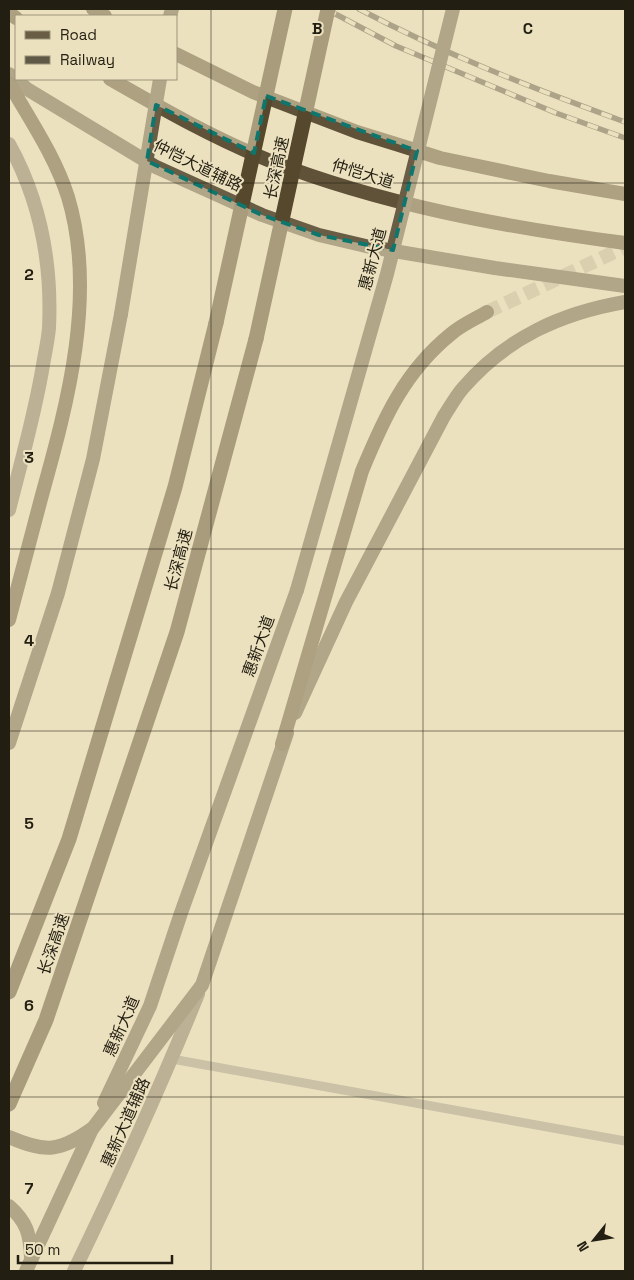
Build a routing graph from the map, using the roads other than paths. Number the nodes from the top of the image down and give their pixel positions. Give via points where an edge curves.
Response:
1 (285, 9) edge
2 (328, 9) edge
3 (453, 9) edge
4 (178, 55) edge
5 (16, 80) edge
6 (112, 80) edge
7 (160, 80) edge
8 (9, 83) edge
9 (9, 144) edge
10 (625, 194) edge
11 (625, 243) edge
12 (625, 286) edge
13 (625, 302) edge
14 (487, 312) tunnel mouth
15 (9, 510) edge
16 (9, 620) edge
17 (9, 743) edge
18 (282, 744) junction
19 (202, 985) junction
20 (9, 992) edge
21 (172, 1059) junction
22 (9, 1104) edge
23 (93, 1128) junction
24 (9, 1137) edge
25 (625, 1141) edge
26 (9, 1206) edge
27 (28, 1266) edge
28 (74, 1271) edge

1 - 20 highway, 长深高速, bridge via 216,323 175,487 69,838
2 - 22 highway, 长深高速, bridge via 256,338 177,632 46,1020
3 - 23 main road, 惠新大道, bridge via 387,274 298,590 150,1006
4 - 10 highway via 253,92 407,148 440,158
5 - 12 main road, 仲恺大道辅路 via 156,166 262,215 319,235 495,268
6 - 11 highway, 仲恺大道 via 190,124 250,152 339,185 463,217
7 - 17 main road, bridge via 122,314 93,460 58,593
8 - 16 highway via 46,145 68,198 80,288 71,375 55,450
9 - 15 main road via 30,190 41,227 48,271 49,319 38,396
13 - 18 main road via 570,315 539,329 487,363 462,388 346,602
14 - 18 highway via 452,333 428,355 395,398 379,430 362,471
18 - 19 main road
19 - 21 main road, 惠新大道辅路
19 - 23 main road
21 - 25 lane
21 - 28 main road, 惠新大道辅路
23 - 24 main road via 76,1140 45,1148
23 - 27 main road, 惠新大道
26 - 27 main road via 20,1216 27,1230 30,1244

